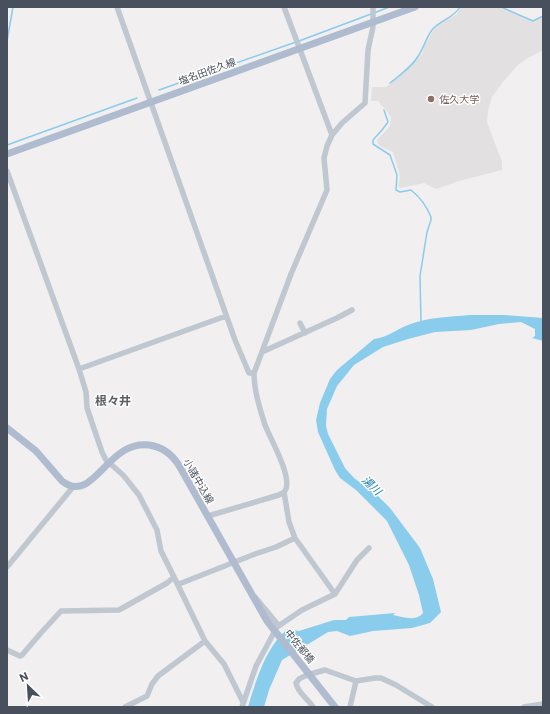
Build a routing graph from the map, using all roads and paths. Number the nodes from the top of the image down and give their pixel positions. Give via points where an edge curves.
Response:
1 (117, 7) edge
2 (284, 7) edge
3 (415, 7) edge
4 (373, 14) edge
5 (298, 43) junction
6 (151, 102) junction
7 (332, 135) junction
8 (7, 154) edge
9 (7, 172) edge
10 (352, 310) dead end
11 (226, 316) junction
12 (300, 322) dead end
13 (305, 334) junction
14 (262, 352) junction
15 (79, 369) junction
16 (254, 373) junction
17 (7, 428) edge
18 (108, 462) junction
19 (73, 487) junction
20 (284, 492) junction
21 (208, 516) junction
22 (295, 538) junction
23 (368, 548) dead end
24 (233, 562) junction
25 (7, 567) edge
26 (174, 577) junction
27 (179, 584) junction
28 (335, 594) junction
29 (276, 630) junction
30 (205, 641) junction
31 (7, 650) edge
32 (309, 673) junction
33 (356, 681) junction
34 (242, 704) edge
35 (543, 704) edge
36 (126, 707) edge
37 (313, 707) edge
38 (335, 707) edge
39 (350, 707) edge
40 (432, 707) edge
41 (524, 707) edge

1 - 6 street
2 - 5 street
3 - 4 main road, 塩名田佐久線
4 - 5 main road, 塩名田佐久線
4 - 7 street via 365,103 342,122
5 - 6 main road, 塩名田佐久線
5 - 7 street
6 - 8 main road, 塩名田佐久線
6 - 11 street
7 - 14 street via 324,153 326,190 290,274
9 - 15 street
10 - 13 street
11 - 15 street
11 - 16 street via 249,373
12 - 13 street
13 - 14 street
14 - 16 street
15 - 18 street via 86,392 87,408
16 - 20 street via 266,426 285,470
17 - 19 main road via 36,451 62,481
18 - 19 main road, 小諸中込線 via 91,481
18 - 21 main road, 小諸中込線 via 122,451 139,445 153,446 165,451 179,465
18 - 26 street via 123,475 139,495
19 - 25 street
20 - 21 street
20 - 22 street
21 - 24 main road, 小諸中込線
22 - 24 street
22 - 28 street
23 - 28 street
24 - 27 street
24 - 29 main road, 小諸中込線 via 251,595
26 - 27 street
26 - 31 street via 119,610 61,611 22,655
27 - 30 street
28 - 29 street via 302,610
29 - 32 main road, 中佐都橋
29 - 34 street via 256,666
30 - 34 street via 224,664
30 - 36 street via 158,676 147,696
32 - 33 street via 325,670
32 - 37 street via 299,679 296,686
32 - 38 main road
33 - 39 street
33 - 40 street via 381,678
35 - 41 street

